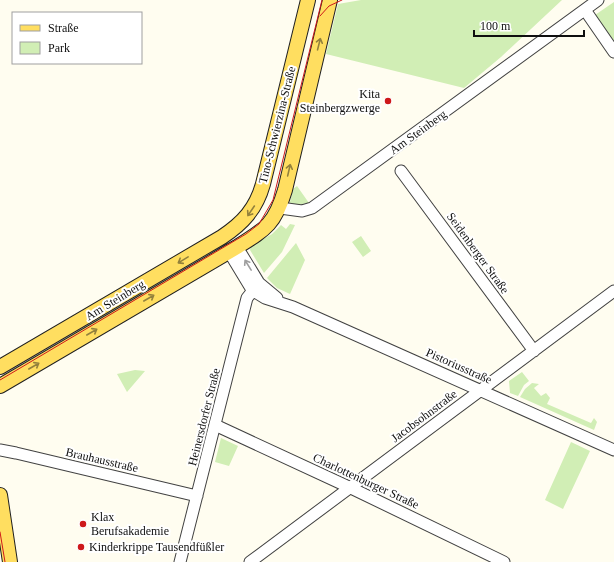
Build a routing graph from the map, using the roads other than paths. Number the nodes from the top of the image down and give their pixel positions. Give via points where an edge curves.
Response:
1 (308, 0) edge
2 (330, 0) edge
3 (598, 0) edge
4 (585, 10) junction
5 (614, 52) edge
6 (401, 171) dead end
7 (280, 208) junction
8 (229, 245) junction
9 (255, 287) junction
10 (614, 291) edge
11 (534, 351) junction
12 (0, 367) edge
13 (0, 386) edge
14 (480, 390) junction
15 (215, 425) junction
16 (0, 450) edge
17 (614, 450) edge
18 (351, 488) junction
19 (0, 495) edge
20 (197, 496) junction
21 (10, 562) edge
22 (180, 562) edge
23 (250, 562) edge
24 (504, 562) edge

1 -> 8 main road, Tino-Schwierzina-Straße via 258,199
7 -> 2 main road, Tino-Schwierzina-Straße
3 - 4 street, Am Steinberg
4 - 5 street
4 - 7 street, Am Steinberg via 312,208 302,211
6 - 11 street, Seidenberger Straße
7 - 8 main road, Am Steinberg via 269,226
8 - 9 street, Pistoriusstraße
8 -> 12 main road, Am Steinberg
13 -> 8 main road, Am Steinberg
9 - 14 street, Pistoriusstraße via 293,307
9 - 15 street, Heinersdorfer Straße via 247,298
10 - 11 street, Jacobsohnstraße
11 - 14 street, Jacobsohnstraße
14 - 17 street, Pistoriusstraße
14 - 18 street, Jacobsohnstraße
15 - 18 street, Charlottenburger Straße
15 - 20 street, Heinersdorfer Straße
16 - 20 street, Brauhausstraße
18 - 23 street, Jacobsohnstraße
18 - 24 street, Charlottenburger Straße
19 - 21 main road
20 - 22 street, Heinersdorfer Straße

